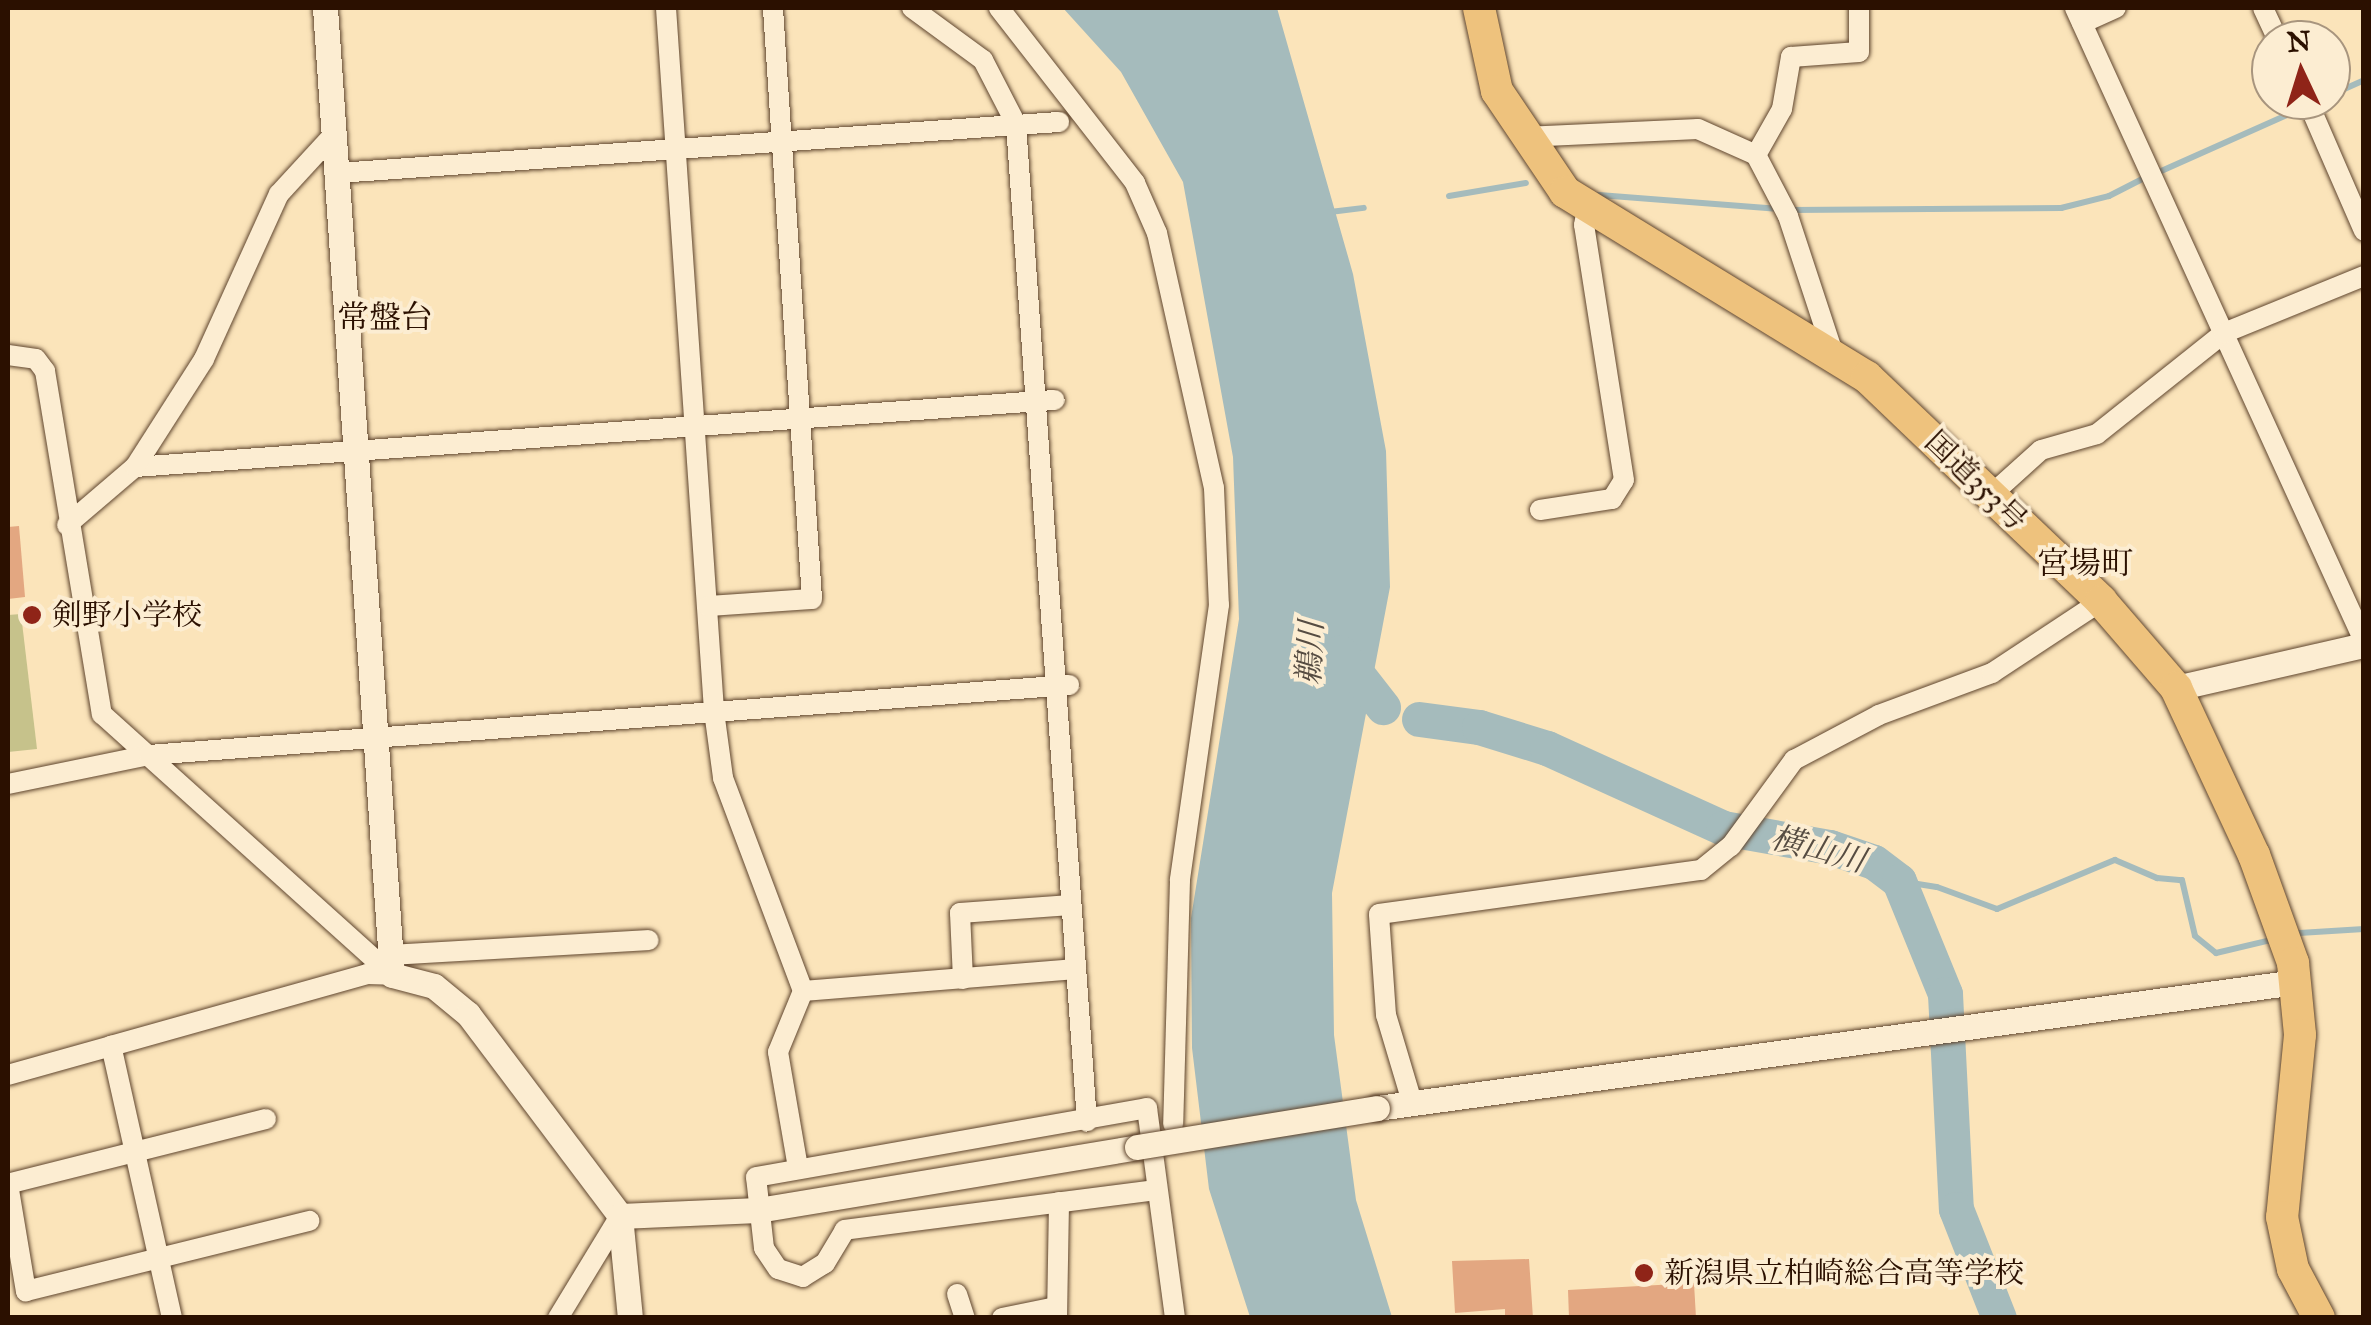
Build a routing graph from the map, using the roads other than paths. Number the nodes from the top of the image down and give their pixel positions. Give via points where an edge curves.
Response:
1 (325, 8) edge
2 (666, 8) edge
3 (774, 8) edge
4 (912, 8) edge
5 (998, 8) edge
6 (1479, 8) edge
7 (1859, 8) edge
8 (2116, 8) edge
9 (2078, 15) edge
10 (2316, 120) edge
11 (1059, 122) dead end
12 (1016, 124) junction
13 (334, 133) junction
14 (1524, 137) junction
15 (783, 139) junction
16 (679, 146) junction
17 (1756, 156) junction
18 (338, 173) junction
19 (1587, 210) junction
20 (2364, 230) edge
21 (2364, 276) edge
22 (2224, 333) junction
23 (8, 355) edge
24 (1834, 356) junction
25 (1045, 401) junction
26 (802, 416) junction
27 (696, 423) junction
28 (357, 453) junction
29 (136, 467) junction
30 (1991, 495) junction
31 (1540, 510) dead end
32 (67, 525) junction
33 (2101, 601) junction
34 (708, 606) junction
35 (2364, 643) edge
36 (1062, 686) junction
37 (2176, 688) junction
38 (714, 711) junction
39 (378, 738) junction
40 (148, 755) junction
41 (8, 784) edge
42 (1071, 905) junction
43 (650, 940) dead end
44 (392, 965) junction
45 (1076, 970) junction
46 (964, 979) junction
47 (2296, 982) junction
48 (803, 991) junction
49 (111, 1046) junction
50 (8, 1075) edge
51 (1412, 1102) junction
52 (266, 1119) dead end
53 (1087, 1121) junction
54 (1173, 1124) dead end
55 (132, 1154) junction
56 (798, 1168) junction
57 (1156, 1190) junction
58 (1058, 1202) junction
59 (758, 1210) junction
60 (620, 1216) junction
61 (309, 1221) dead end
62 (157, 1254) junction
63 (956, 1294) dead end
64 (1057, 1312) edge
65 (172, 1318) edge
66 (558, 1318) edge
67 (630, 1318) edge
68 (965, 1318) edge
69 (1002, 1318) edge
70 (1175, 1318) edge
71 (2319, 1318) edge

1 - 13 street
2 - 16 street
3 - 15 street
4 - 12 street via 951,30 983,60
5 - 54 street via 1135,183 1150,216 1214,488 1219,605 1180,880
6 - 14 highway, 国道353号 via 1497,90
7 - 17 street via 1859,52 1791,56 1782,110
8 - 9 street
9 - 22 street
10 - 20 street
11 - 12 street
12 - 15 street
12 - 25 street
13 - 18 street
13 - 29 street via 278,194 204,359
14 - 17 street via 1698,129
14 - 19 highway, 国道353号 via 1552,178
15 - 16 street
15 - 26 street
16 - 18 street
16 - 27 street
17 - 24 street via 1785,209
18 - 28 street
19 - 24 highway, 国道353号
19 - 31 street via 1584,225 1624,480 1612,499
21 - 22 street
22 - 30 street via 2097,434 2042,450
22 - 35 street
23 - 32 street via 36,359 45,372
24 - 30 highway, 国道353号 via 1880,388
25 - 26 street
25 - 36 street
26 - 27 street
26 - 34 street via 812,599
27 - 28 street
27 - 34 street
28 - 29 street
28 - 39 street
29 - 32 street
30 - 33 highway, 国道353号
32 - 40 street via 102,714
33 - 37 highway, 国道353号
33 - 51 street via 1992,672 1808,752 1783,770 1731,846 1701,870 1379,914 1386,1015
34 - 38 street
35 - 37 street
36 - 38 street
36 - 42 street
37 - 47 highway, 国道353号 via 2254,855
38 - 39 street
38 - 48 street via 723,778
39 - 40 street
39 - 44 street
40 - 41 street
40 - 44 street
42 - 45 street
42 - 46 street via 960,913
43 - 44 street
44 - 49 street
44 - 60 street via 434,986 468,1014
45 - 46 street
45 - 53 street
46 - 48 street
47 - 51 street
47 - 71 highway, 国道353号 via 2300,1034 2282,1217 2293,1268
48 - 56 street via 778,1052
49 - 50 street
49 - 55 street
51 - 59 street, bridge
52 - 55 street
53 - 56 street
53 - 57 street via 1147,1108
55 - 62 street
55 - 62 street via 8,1184 26,1291
56 - 59 street via 756,1176
57 - 58 street
57 - 70 street
58 - 59 street via 845,1230 824,1263 803,1277 778,1270 764,1248
58 - 64 street
59 - 60 street
60 - 66 street
60 - 67 street
61 - 62 street
62 - 65 street
63 - 68 street
64 - 69 street

